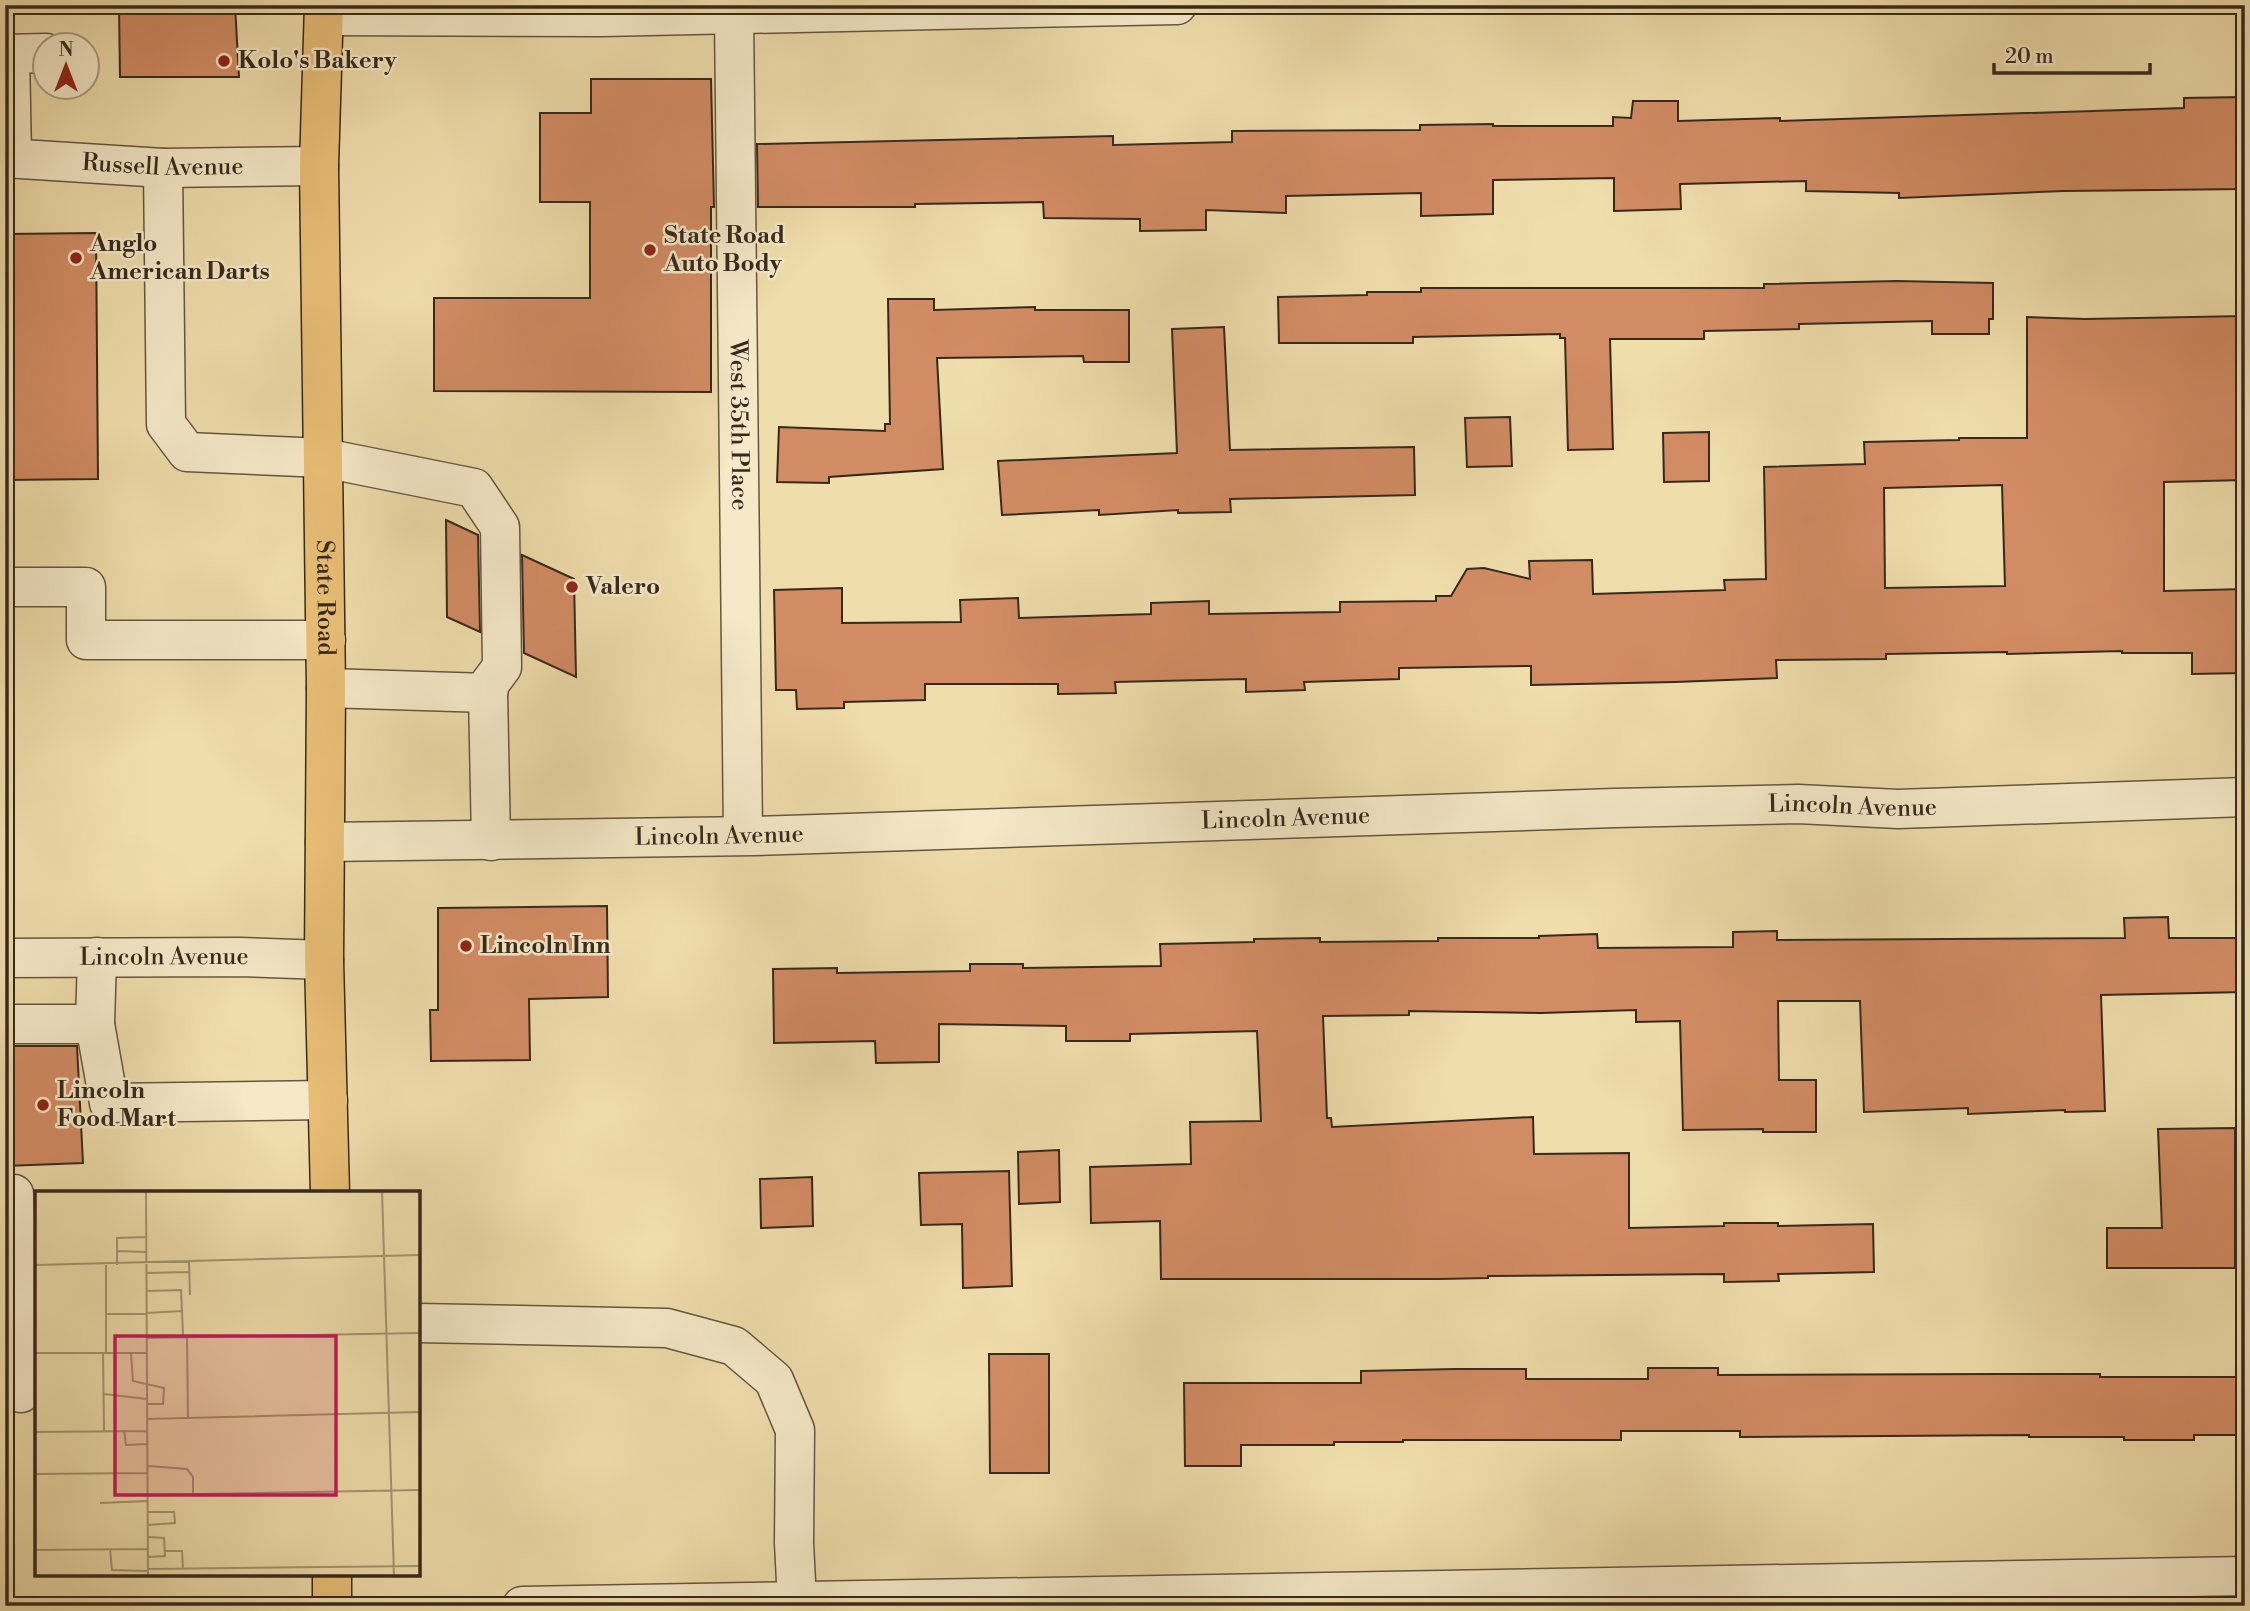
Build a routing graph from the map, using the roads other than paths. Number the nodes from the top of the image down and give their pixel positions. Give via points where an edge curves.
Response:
1 (1177, 5) edge
2 (324, 11) edge
3 (602, 11) edge
4 (709, 11) edge
5 (20, 54) edge
6 (9, 158) edge
7 (319, 166) junction
8 (163, 168) junction
9 (324, 458) junction
10 (5, 587) edge
11 (326, 640) junction
12 (326, 688) junction
13 (488, 693) junction
14 (2245, 797) edge
15 (743, 835) junction
16 (491, 841) junction
17 (325, 842) junction
18 (97, 957) junction
19 (5, 958) edge
20 (324, 960) junction
21 (5, 1024) edge
22 (95, 1024) junction
23 (328, 1100) junction
24 (330, 1191) edge
25 (14, 1194) dead end
26 (420, 1323) edge
27 (21, 1393) edge
28 (332, 1576) edge
29 (2245, 1576) edge
30 (797, 1601) junction
31 (606, 1605) edge
32 (332, 1606) edge
33 (522, 1606) edge

1 - 4 street
2 - 3 street
2 - 7 main road, State Road
3 - 4 street
4 - 15 street, West 35th Place
5 - 6 street
6 - 8 street, Russell Avenue
7 - 8 street, Russell Avenue
7 - 9 main road, State Road
8 - 9 street via 166,424 187,452
9 - 11 main road, State Road
9 - 13 street via 474,488 500,527 502,667
10 - 11 street via 86,587 86,640
11 - 12 main road, State Road
12 - 13 street
12 - 17 main road, State Road
13 - 16 street
14 - 15 street, Lincoln Avenue via 1898,809 1798,804 1628,808
15 - 16 street, Lincoln Avenue
16 - 17 street, Lincoln Avenue
17 - 20 main road, State Road
18 - 19 street, Lincoln Avenue
18 - 20 street, Lincoln Avenue
18 - 22 street
20 - 23 main road, State Road
21 - 22 street
22 - 23 street via 109,1102
23 - 24 main road, State Road
25 - 27 street
26 - 30 street via 667,1328 734,1346 774,1380 794,1430
28 - 32 main road
29 - 30 street
30 - 31 street
31 - 33 street

